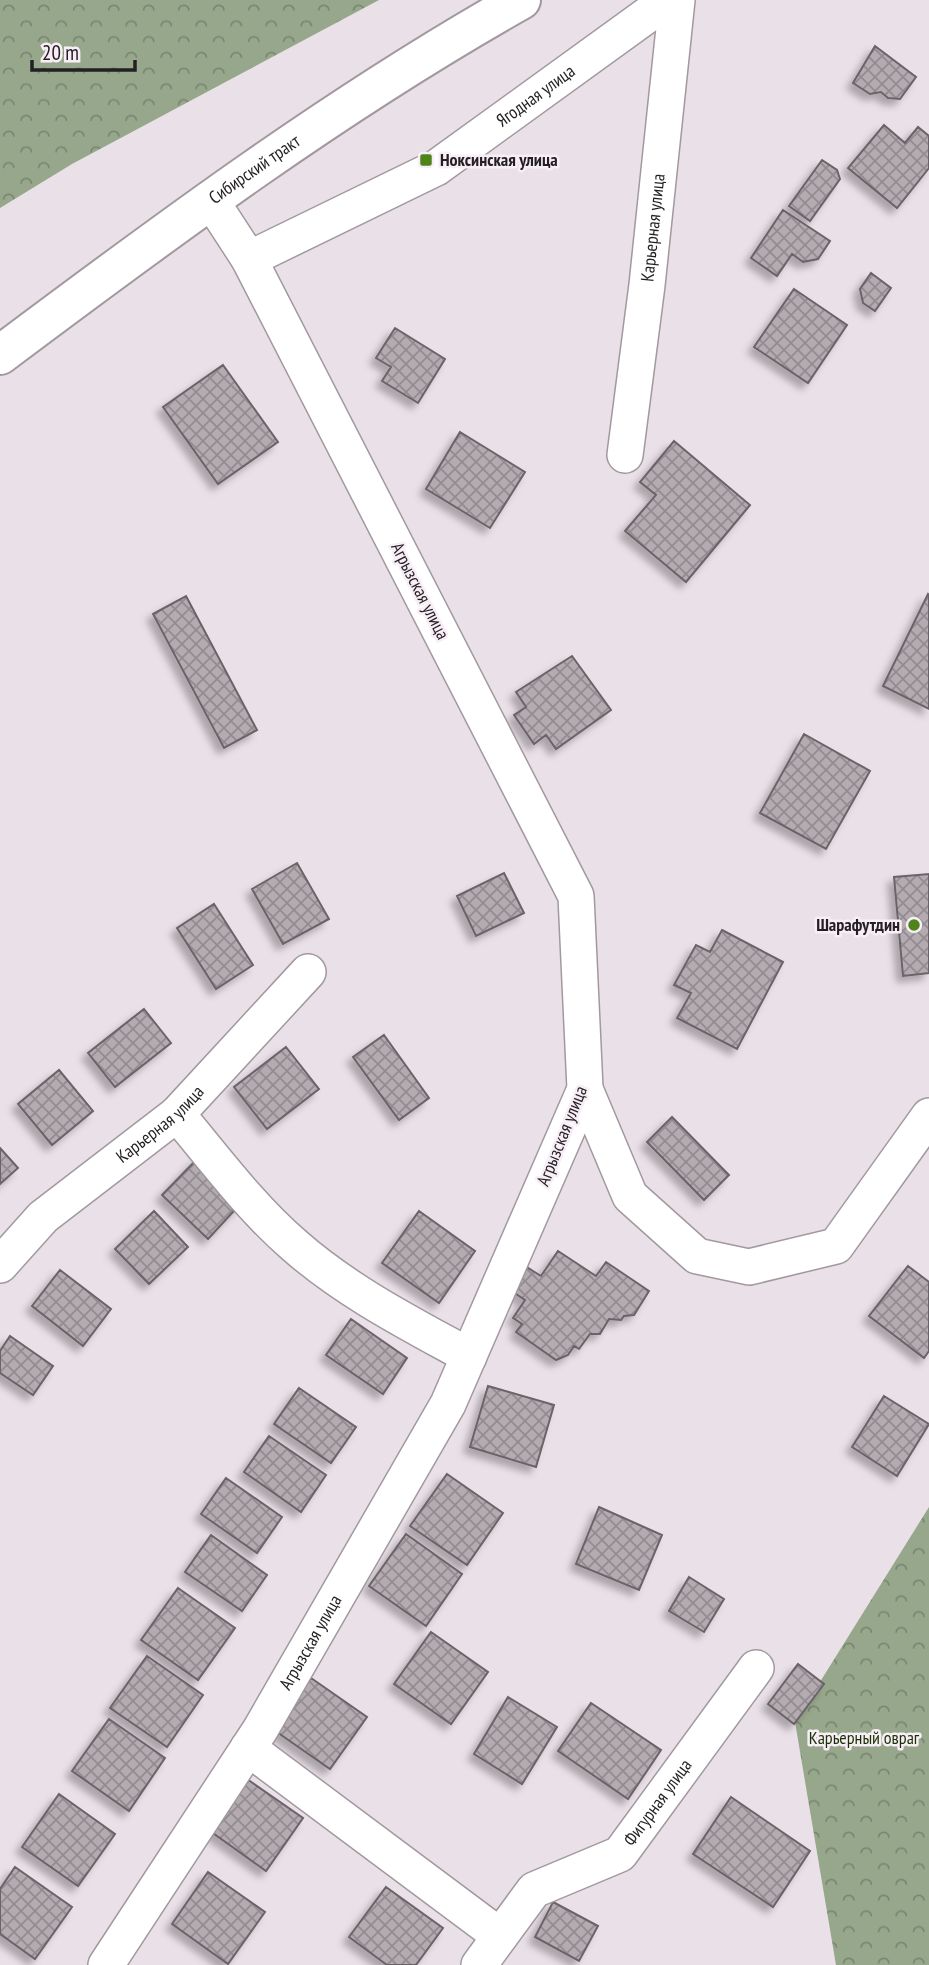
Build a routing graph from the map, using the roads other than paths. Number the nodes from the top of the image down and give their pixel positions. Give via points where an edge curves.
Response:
1 (521, 0) edge
2 (668, 0) edge
3 (677, 0) edge
4 (209, 200) junction
5 (249, 259) junction
6 (0, 355) edge
7 (625, 455) dead end
8 (308, 972) dead end
9 (585, 1089) junction
10 (177, 1114) junction
11 (929, 1116) edge
12 (0, 1265) edge
13 (469, 1356) junction
14 (756, 1668) dead end
15 (248, 1748) junction
16 (500, 1936) junction
17 (106, 1965) edge
18 (479, 1965) edge

1 - 4 main road, Сибирский тракт
2 - 5 street, Ягодная улица via 436,168
3 - 7 street, Карьерная улица
4 - 5 street, Агрызская улица
4 - 6 main road, Сибирский тракт
5 - 9 street, Агрызская улица via 576,896
8 - 10 street, Карьерная улица
9 - 11 street via 630,1196 697,1256 749,1267 836,1246
9 - 13 street, Агрызская улица
10 - 12 street, Карьерная улица via 43,1217
10 - 13 street via 294,1245 376,1305
13 - 15 street, Агрызская улица via 448,1404
14 - 16 street, Фигурная улица via 620,1854 534,1890
15 - 16 street
15 - 17 street, Агрызская улица
16 - 18 street, Фигурная улица

